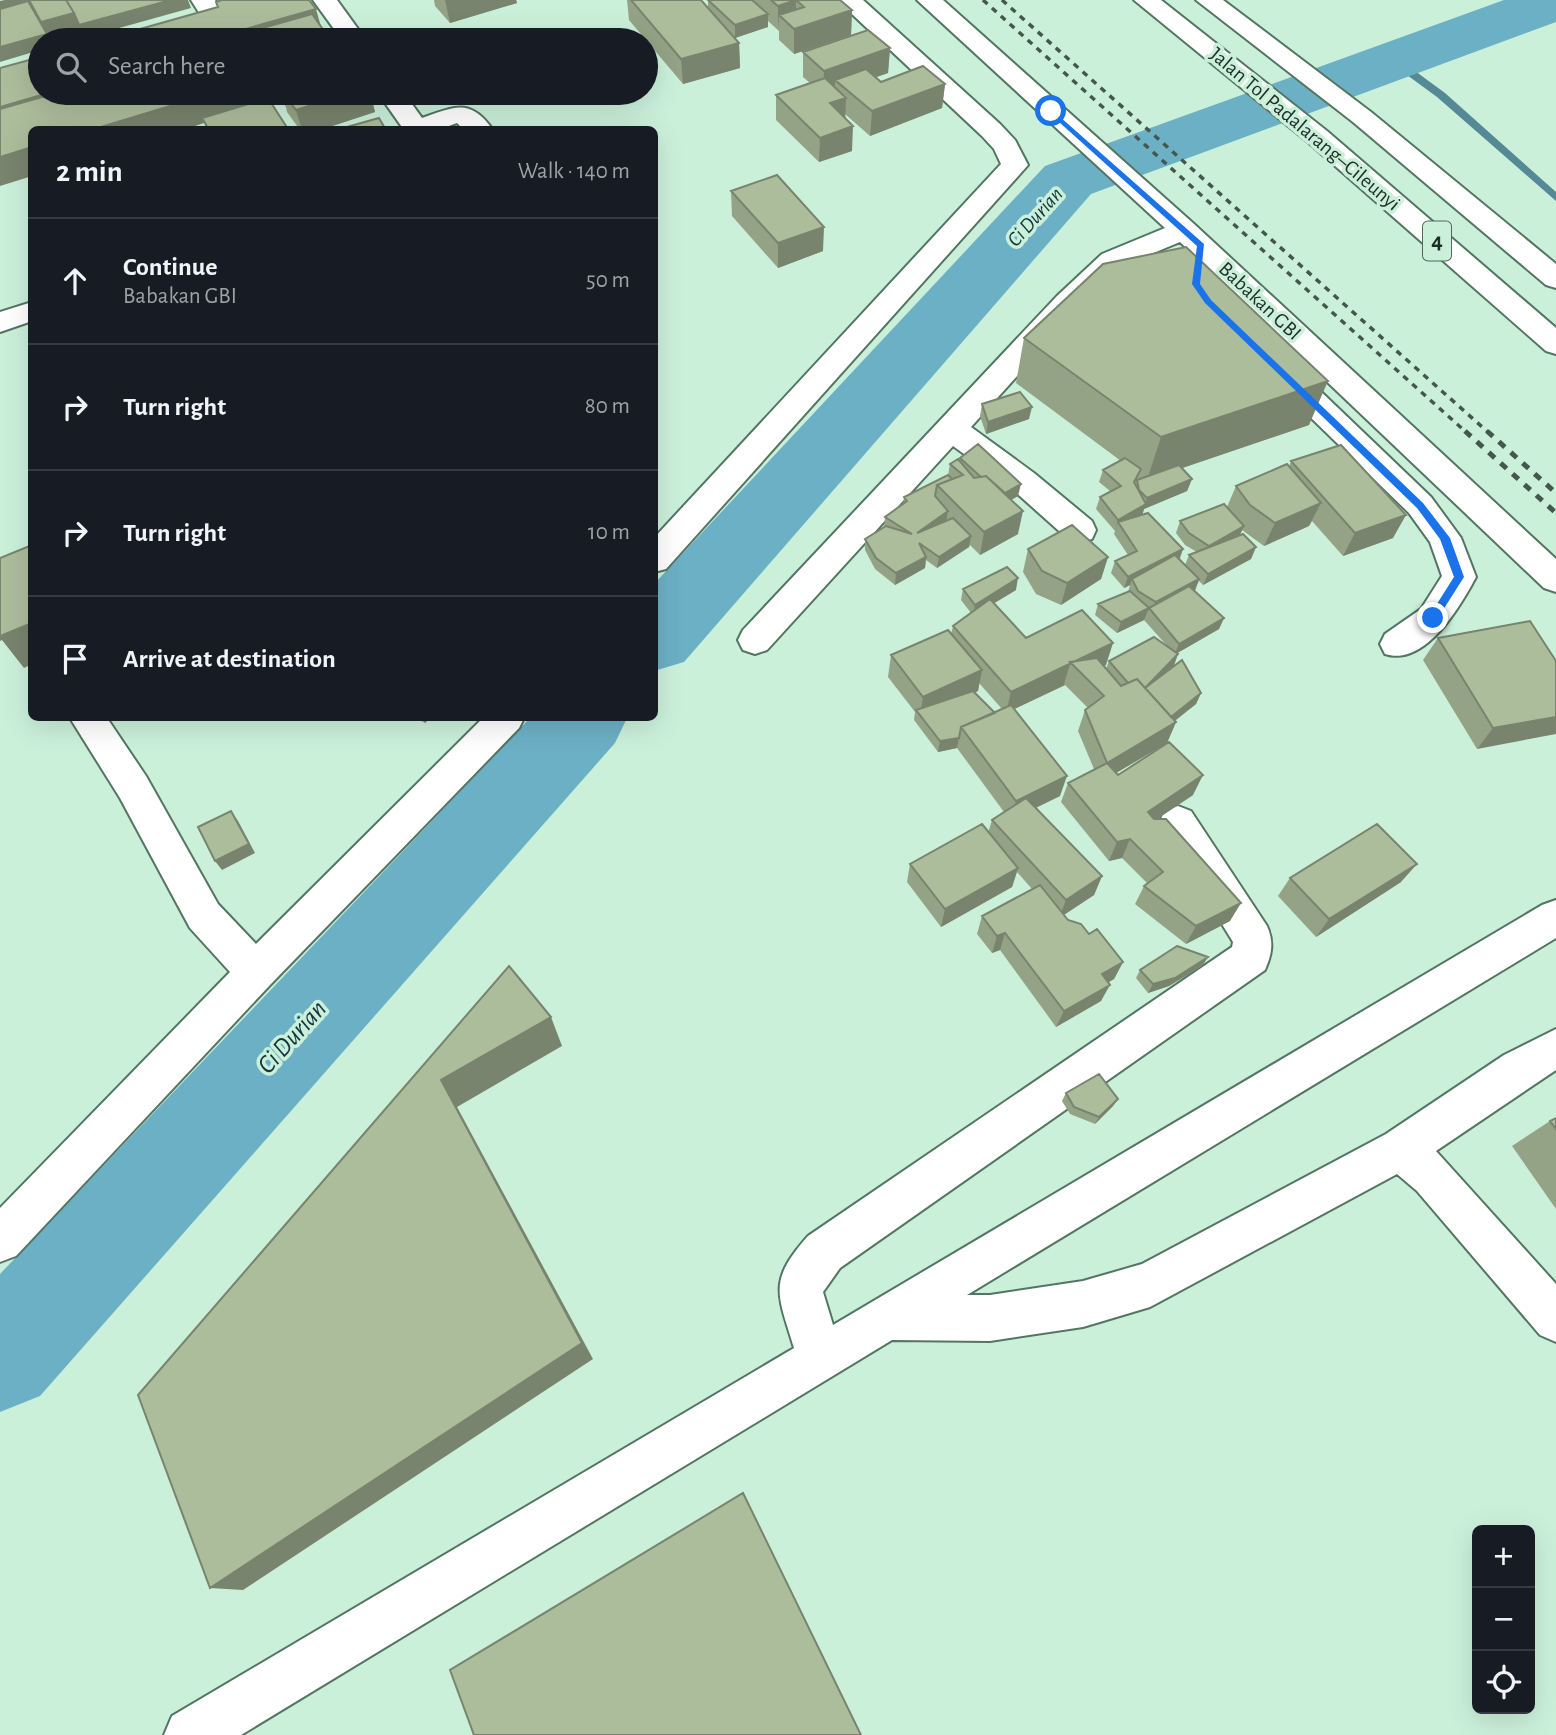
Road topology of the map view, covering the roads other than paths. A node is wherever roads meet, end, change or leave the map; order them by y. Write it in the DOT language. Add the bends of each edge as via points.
graph roads {
  1 [pos="204,0"];
  2 [pos="325,0"];
  3 [pos="849,0"];
  4 [pos="929,0"];
  5 [pos="1146,0"];
  6 [pos="1208,0"];
  7 [pos="243,15"];
  8 [pos="345,28"];
  9 [pos="400,105"];
  10 [pos="465,112"];
  11 [pos="415,126"];
  12 [pos="425,126"];
  13 [pos="1193,238"];
  14 [pos="1556,279"];
  15 [pos="1196,284"];
  16 [pos="28,312"];
  17 [pos="0,321"];
  18 [pos="1556,344"];
  19 [pos="1258,349"];
  20 [pos="951,428"];
  21 [pos="1080,530"];
  22 [pos="658,556"];
  23 [pos="1556,579"];
  24 [pos="755,639"];
  25 [pos="1397,644"];
  26 [pos="90,721"];
  27 [pos="503,721"];
  28 [pos="1178,822"];
  29 [pos="1556,917"];
  30 [pos="256,972"];
  31 [pos="1556,1048"];
  32 [pos="1401,1149"];
  33 [pos="0,1240"];
  34 [pos="889,1317"];
  35 [pos="1556,1319"];
  36 [pos="820,1358"];
  37 [pos="191,1735"];
  1 -- 7 [label="main road" via="205,25"];
  2 -- 8 [label="main road"];
  3 -- 22 [label="main road" via="991,130 1015,165"];
  4 -- 13 [label="main road, Babakan GBI"];
  5 -- 18 [label="main road, Jalan Tol Padalarang–Cileunyi / 4" via="1318,137"];
  6 -- 14 [label="main road, Jalan Tol Padalarang–Cileunyi / 4" via="1362,117"];
  9 -- 11 [label="main road"];
  10 -- 12 [label="main road"];
  13 -- 15 [label="main road"];
  13 -- 20 [label="main road" via="1112,260"];
  13 -- 23 [label="main road, Babakan GBI"];
  16 -- 17 [label="main road"];
  19 -- 25 [label="main road" via="1420,505 1445,538 1459,577 1433,618"];
  20 -- 21 [label="main road"];
  20 -- 24 [label="main road"];
  26 -- 30 [label="main road" via="204,916"];
  27 -- 30 [label="main road"];
  28 -- 36 [label="main road" via="1253,939 1251,957 824,1252 804,1275 800,1292"];
  29 -- 34 [label="main road"];
  30 -- 33 [label="main road"];
  31 -- 32 [label="main road"];
  32 -- 34 [label="main road" via="1150,1284 1118,1295 990,1318"];
  32 -- 35 [label="main road" via="1432,1176"];
  34 -- 36 [label="main road"];
  36 -- 37 [label="main road"];
}
